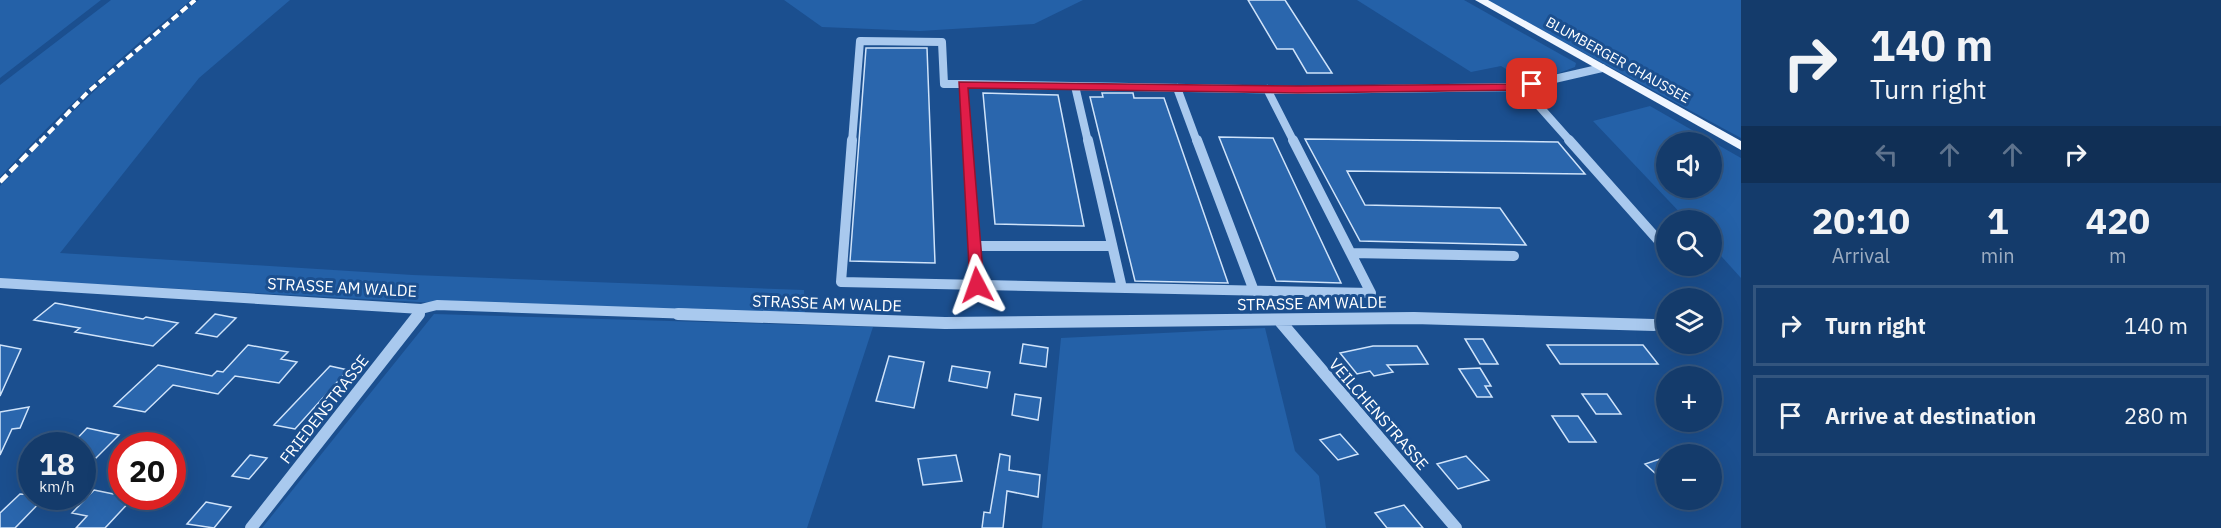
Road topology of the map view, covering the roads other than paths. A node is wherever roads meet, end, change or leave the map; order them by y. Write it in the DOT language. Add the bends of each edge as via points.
graph roads {
  1 [pos="1480,0"];
  2 [pos="1602,68"];
  3 [pos="1550,80"];
  4 [pos="963,84"];
  5 [pos="1075,86"];
  6 [pos="1177,88"];
  7 [pos="1267,89"];
  8 [pos="1741,146"];
  9 [pos="1656,237"];
  10 [pos="974,246"];
  11 [pos="1112,246"];
  12 [pos="1351,253"];
  13 [pos="1514,256"];
  14 [pos="0,283"];
  15 [pos="977,285"];
  16 [pos="1122,288"];
  17 [pos="1254,291"];
  18 [pos="421,309"];
  19 [pos="1279,320"];
  20 [pos="1654,325"];
  21 [pos="251,528"];
  22 [pos="1456,528"];
  1 -- 2 [label="main road, BLUMBERGER CHAUSSEE"];
  2 -- 3 [label="street"];
  2 -- 8 [label="main road, BLUMBERGER CHAUSSEE"];
  4 -- 5 [label="street"];
  4 -- 10 [label="street"];
  4 -- 15 [label="street" via="944,84 942,42 860,41 841,282"];
  5 -- 6 [label="street"];
  5 -- 11 [label="street"];
  6 -- 7 [label="street"];
  6 -- 17 [label="street"];
  7 -- 9 [label="street" via="1527,86"];
  7 -- 12 [label="street"];
  10 -- 11 [label="street"];
  10 -- 15 [label="street"];
  11 -- 16 [label="street"];
  12 -- 13 [label="street"];
  12 -- 17 [label="street" via="1371,293"];
  14 -- 18 [label="street, STRASSE AM WALDE"];
  15 -- 16 [label="street"];
  16 -- 17 [label="street"];
  18 -- 19 [label="street, STRASSE AM WALDE" via="437,305 997,324"];
  18 -- 21 [label="street, FRIEDENSTRASSE"];
  19 -- 20 [label="street, STRASSE AM WALDE" via="1414,318"];
  19 -- 22 [label="street, VEILCHENSTRASSE"];
}
